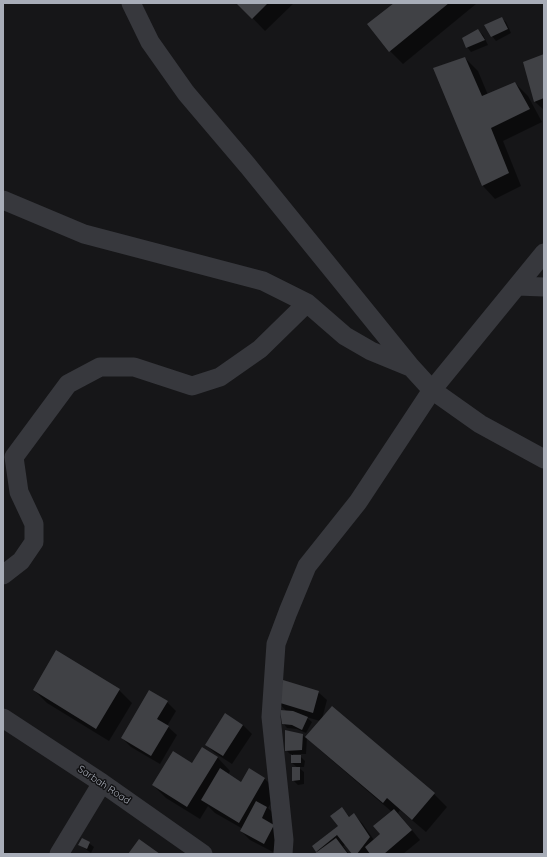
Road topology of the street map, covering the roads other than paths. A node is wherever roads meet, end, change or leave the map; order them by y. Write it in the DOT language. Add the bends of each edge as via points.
graph roads {
  1 [pos="131,3"];
  2 [pos="3,200"];
  3 [pos="544,253"];
  4 [pos="517,286"];
  5 [pos="544,287"];
  6 [pos="307,303"];
  7 [pos="411,367"];
  8 [pos="432,390"];
  9 [pos="544,458"];
  10 [pos="3,575"];
  11 [pos="3,718"];
  12 [pos="102,782"];
  13 [pos="59,854"];
  14 [pos="204,854"];
  15 [pos="283,854"];
  1 -- 7 [label="street" via="150,42 186,93"];
  2 -- 6 [label="street" via="84,234 263,281"];
  3 -- 4 [label="street"];
  4 -- 5 [label="street"];
  4 -- 8 [label="street"];
  6 -- 7 [label="street" via="345,336 371,351"];
  6 -- 10 [label="street" via="260,349 220,376 192,386 134,367 100,367 68,384 14,457 19,492 34,524 34,542 21,561"];
  7 -- 8 [label="street"];
  8 -- 9 [label="street" via="480,424"];
  8 -- 15 [label="street" via="358,502 307,566 276,644 271,717 284,840"];
  11 -- 12 [label="street, Sarbah Road"];
  12 -- 13 [label="street"];
  12 -- 14 [label="street, Sarbah Road"];
}
